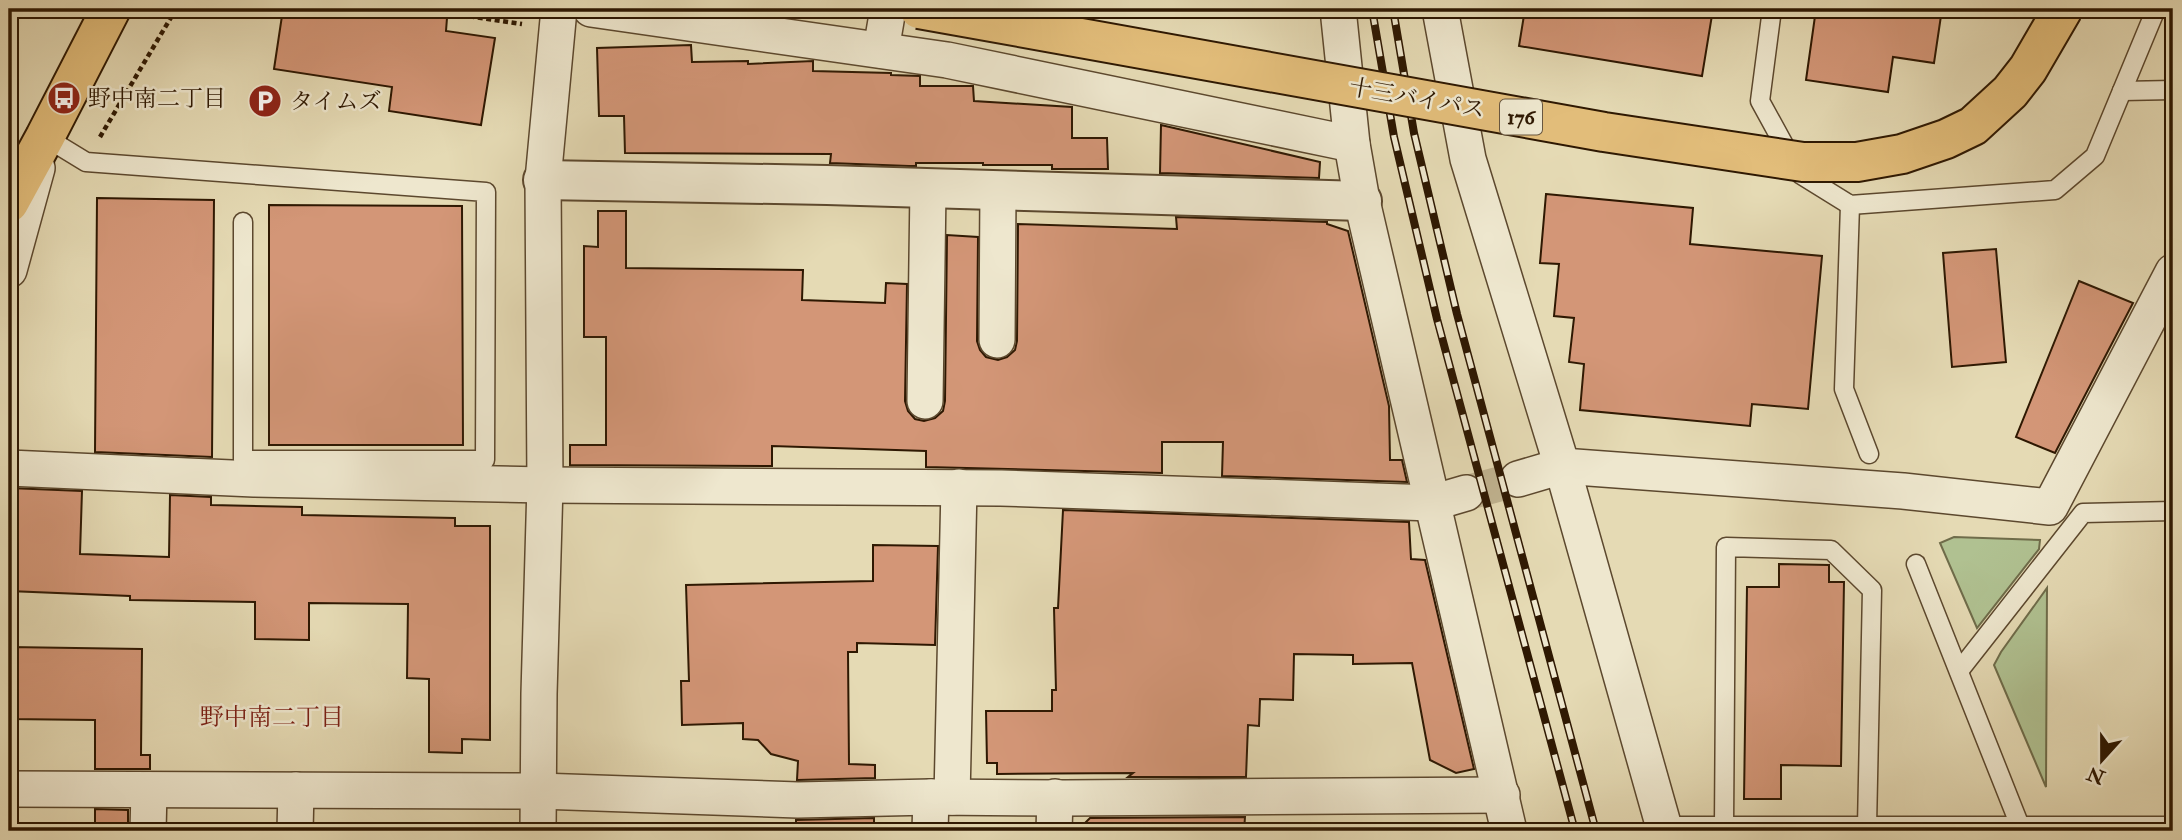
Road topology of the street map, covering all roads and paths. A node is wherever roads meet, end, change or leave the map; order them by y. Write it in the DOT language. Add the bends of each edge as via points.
graph roads {
  1 [pos="111,9"];
  2 [pos="419,9"];
  3 [pos="591,9"];
  4 [pos="888,9"];
  5 [pos="919,9"];
  6 [pos="1338,9"];
  7 [pos="1440,9"];
  8 [pos="1772,9"];
  9 [pos="2063,9"];
  10 [pos="2156,9"];
  11 [pos="558,19"];
  12 [pos="881,50"];
  13 [pos="2173,90"];
  14 [pos="2122,91"];
  15 [pos="45,137"];
  16 [pos="1352,144"];
  17 [pos="9,177"];
  18 [pos="543,180"];
  19 [pos="928,188"];
  20 [pos="998,190"];
  21 [pos="1362,201"];
  22 [pos="9,203"];
  23 [pos="1850,205"];
  24 [pos="243,222"];
  25 [pos="9,270"];
  26 [pos="2173,272"];
  27 [pos="997,340"];
  28 [pos="925,401"];
  29 [pos="1869,454"];
  30 [pos="1562,466"];
  31 [pos="9,468"];
  32 [pos="1518,479"];
  33 [pos="545,485"];
  34 [pos="960,487"];
  35 [pos="1466,493"];
  36 [pos="1432,503"];
  37 [pos="2173,510"];
  38 [pos="1916,564"];
  39 [pos="1959,671"];
  40 [pos="9,789"];
  41 [pos="149,790"];
  42 [pos="296,790"];
  43 [pos="539,791"];
  44 [pos="1502,795"];
  45 [pos="942,797"];
  46 [pos="1055,814"];
  47 [pos="797,816"];
  48 [pos="1724,826"];
  49 [pos="1867,826"];
  50 [pos="2020,826"];
  51 [pos="2173,826"];
  52 [pos="2049,828"];
  53 [pos="1665,829"];
  54 [pos="148,831"];
  55 [pos="295,831"];
  56 [pos="538,831"];
  57 [pos="930,831"];
  58 [pos="1508,831"];
  1 -- 15 [label="highway"];
  2 -- 11 [label="path"];
  3 -- 12 [label="street"];
  4 -- 12 [label="street"];
  5 -- 9 [label="highway, 十三バイパス / 176, bridge" via="1604,132 1803,162 1857,162 1902,154 1973,126 2028,69"];
  6 -- 16 [label="street"];
  7 -- 30 [label="street" via="1468,159"];
  8 -- 23 [label="lane" via="1760,101 1800,174"];
  10 -- 14 [label="lane"];
  11 -- 18 [label="street"];
  12 -- 16 [label="street"];
  13 -- 14 [label="lane"];
  14 -- 23 [label="lane" via="2095,156 2055,190"];
  15 -- 17 [label="street"];
  15 -- 22 [label="highway"];
  15 -- 24 [label="lane" via="86,162 486,192 485,460 243,460"];
  15 -- 25 [label="street"];
  16 -- 21 [label="street"];
  18 -- 19 [label="street"];
  18 -- 33 [label="street"];
  19 -- 20 [label="street"];
  19 -- 28 [label="street"];
  20 -- 21 [label="street"];
  20 -- 27 [label="street"];
  21 -- 36 [label="street"];
  23 -- 29 [label="lane" via="1844,390"];
  26 -- 30 [label="street" via="2050,507 1903,491"];
  30 -- 32 [label="street"];
  30 -- 53 [label="street"];
  31 -- 33 [label="street"];
  33 -- 34 [label="street"];
  33 -- 43 [label="street"];
  34 -- 36 [label="street"];
  34 -- 45 [label="street"];
  35 -- 36 [label="street"];
  36 -- 44 [label="street"];
  37 -- 39 [label="lane" via="2083,513"];
  38 -- 39 [label="lane"];
  39 -- 50 [label="lane"];
  40 -- 41 [label="street"];
  41 -- 42 [label="street"];
  41 -- 54 [label="street"];
  42 -- 43 [label="street"];
  42 -- 55 [label="street"];
  43 -- 47 [label="street"];
  43 -- 56 [label="street"];
  44 -- 46 [label="street"];
  44 -- 58 [label="street"];
  45 -- 46 [label="street"];
  45 -- 47 [label="street"];
  45 -- 57 [label="street"];
  48 -- 49 [label="lane"];
  48 -- 49 [label="lane" via="1726,547 1832,551 1872,590"];
  48 -- 53 [label="lane"];
  49 -- 50 [label="lane"];
  50 -- 52 [label="lane"];
  51 -- 52 [label="lane"];
}
